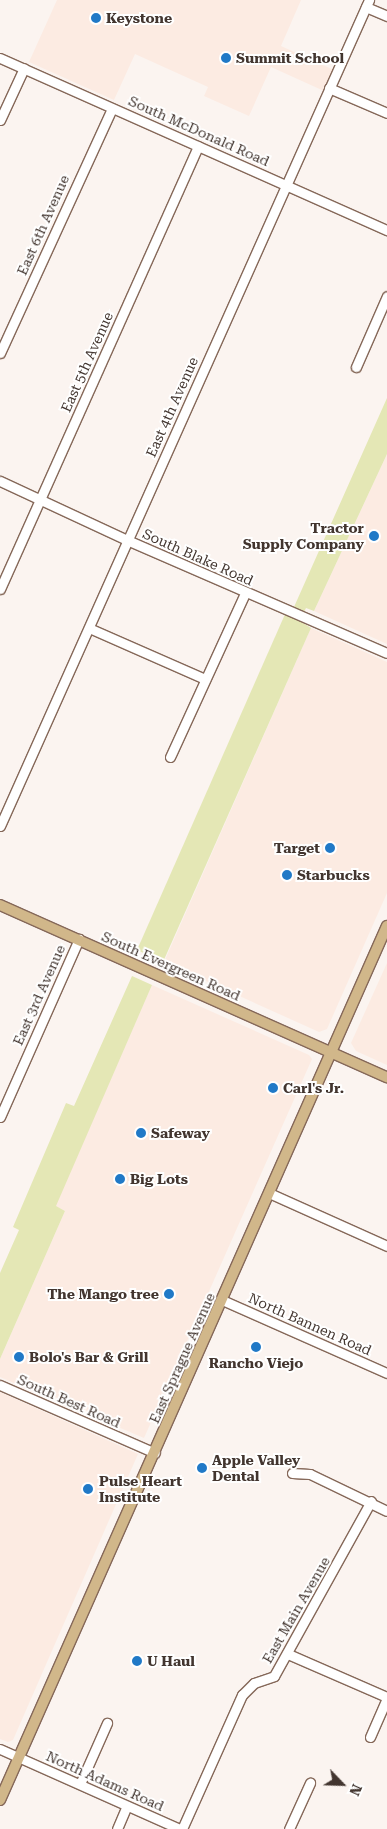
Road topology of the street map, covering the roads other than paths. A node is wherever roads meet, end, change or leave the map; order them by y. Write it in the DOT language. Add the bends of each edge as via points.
graph roads {
  1 [pos="367,3"];
  2 [pos="387,16"];
  3 [pos="0,58"];
  4 [pos="24,68"];
  5 [pos="329,88"];
  6 [pos="112,108"];
  7 [pos="387,113"];
  8 [pos="0,120"];
  9 [pos="198,146"];
  10 [pos="286,185"];
  11 [pos="387,230"];
  12 [pos="387,296"];
  13 [pos="0,353"];
  14 [pos="356,367"];
  15 [pos="0,481"];
  16 [pos="41,500"];
  17 [pos="127,540"];
  18 [pos="0,589"];
  19 [pos="245,593"];
  20 [pos="89,628"];
  21 [pos="387,653"];
  22 [pos="205,679"];
  23 [pos="170,757"];
  24 [pos="0,826"];
  25 [pos="0,905"];
  26 [pos="387,926"];
  27 [pos="79,939"];
  28 [pos="331,1052"];
  29 [pos="387,1077"];
  30 [pos="0,1117"];
  31 [pos="269,1193"];
  32 [pos="387,1246"];
  33 [pos="222,1300"];
  34 [pos="387,1374"];
  35 [pos="0,1385"];
  36 [pos="155,1453"];
  37 [pos="292,1473"];
  38 [pos="371,1501"];
  39 [pos="387,1511"];
  40 [pos="288,1654"];
  41 [pos="387,1698"];
  42 [pos="107,1723"];
  43 [pos="370,1737"];
  44 [pos="0,1749"];
  45 [pos="20,1757"];
  46 [pos="310,1783"];
  47 [pos="80,1784"];
  48 [pos="0,1800"];
  49 [pos="127,1806"];
  50 [pos="117,1829"];
  51 [pos="181,1829"];
  52 [pos="289,1829"];
  1 -- 2 [label="street"];
  1 -- 5 [label="street, East 4th Avenue"];
  3 -- 4 [label="street, South McDonald Road"];
  4 -- 6 [label="street, South McDonald Road"];
  4 -- 8 [label="street"];
  5 -- 7 [label="street"];
  5 -- 10 [label="street, East 4th Avenue"];
  6 -- 9 [label="street, South McDonald Road"];
  6 -- 13 [label="street, East 6th Avenue"];
  9 -- 10 [label="street, South McDonald Road"];
  9 -- 16 [label="street, East 5th Avenue"];
  10 -- 11 [label="street, South McDonald Road"];
  10 -- 17 [label="street, East 4th Avenue"];
  12 -- 14 [label="street"];
  15 -- 16 [label="street, South Blake Road"];
  16 -- 17 [label="street, South Blake Road"];
  16 -- 18 [label="street, East 5th Avenue"];
  17 -- 19 [label="street, South Blake Road"];
  17 -- 20 [label="street, East 4th Avenue"];
  19 -- 21 [label="street, South Blake Road"];
  19 -- 22 [label="street"];
  20 -- 22 [label="street"];
  20 -- 24 [label="street, East 4th Avenue"];
  22 -- 23 [label="street"];
  25 -- 27 [label="main road, South Evergreen Road"];
  26 -- 28 [label="main road, East Sprague Avenue"];
  27 -- 28 [label="main road, South Evergreen Road"];
  27 -- 30 [label="street, East 3rd Avenue"];
  28 -- 29 [label="main road, South Evergreen Road"];
  28 -- 31 [label="main road, East Sprague Avenue"];
  31 -- 32 [label="street"];
  31 -- 33 [label="main road, East Sprague Avenue"];
  33 -- 34 [label="street, North Bannen Road"];
  33 -- 36 [label="main road, East Sprague Avenue"];
  35 -- 36 [label="street, South Best Road"];
  36 -- 45 [label="main road, East Sprague Avenue"];
  37 -- 38 [label="street" via="310,1474"];
  38 -- 39 [label="street"];
  38 -- 40 [label="street, East Main Avenue" via="355,1536 298,1630"];
  40 -- 41 [label="street"];
  40 -- 51 [label="street, East Main Avenue" via="274,1676 254,1683 242,1695"];
  41 -- 43 [label="street"];
  42 -- 47 [label="street"];
  44 -- 45 [label="street, North Adams Road"];
  45 -- 47 [label="street, North Adams Road"];
  45 -- 48 [label="main road, East Sprague Avenue"];
  46 -- 52 [label="street"];
  47 -- 49 [label="street, North Adams Road"];
  49 -- 50 [label="street"];
  49 -- 51 [label="street, North Adams Road"];
}
